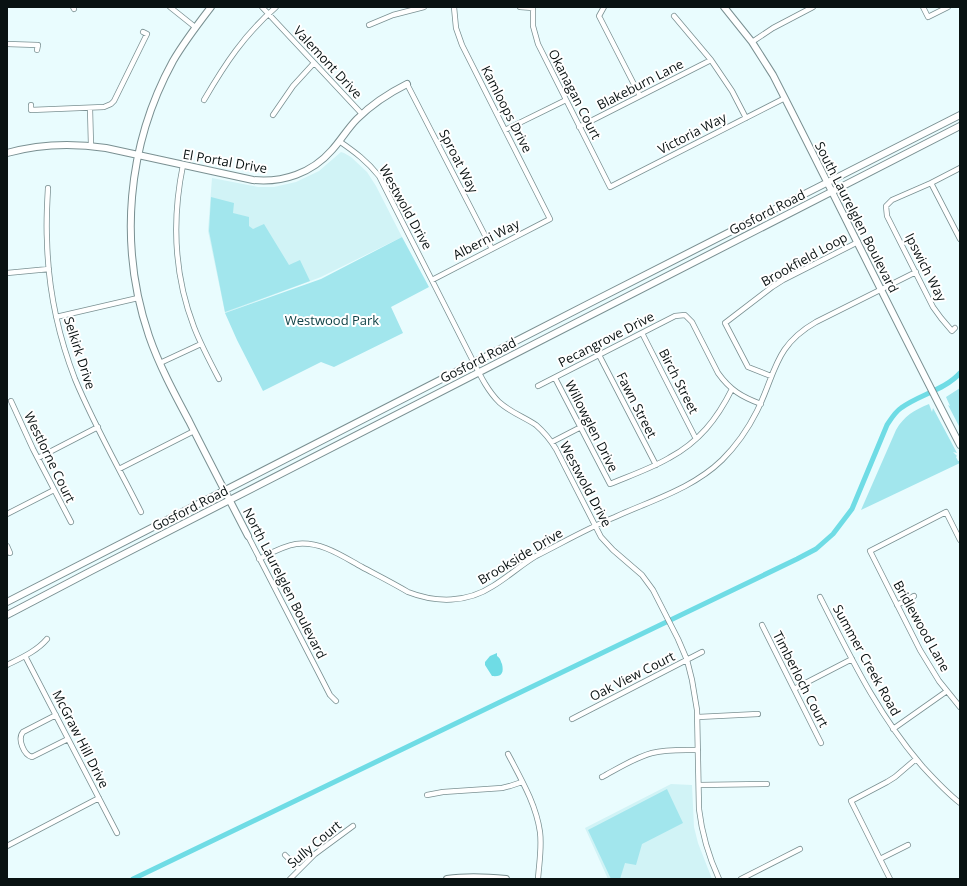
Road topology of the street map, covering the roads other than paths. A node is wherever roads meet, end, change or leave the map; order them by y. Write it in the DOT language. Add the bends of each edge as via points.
graph roads {
  1 [pos="170,7"];
  2 [pos="212,7"];
  3 [pos="262,7"];
  4 [pos="276,7"];
  5 [pos="424,7"];
  6 [pos="454,7"];
  7 [pos="520,7"];
  8 [pos="604,7"];
  9 [pos="724,7"];
  10 [pos="814,7"];
  11 [pos="923,7"];
  12 [pos="948,7"];
  13 [pos="533,8"];
  14 [pos="268,14"];
  15 [pos="674,16"];
  16 [pos="369,25"];
  17 [pos="195,27"];
  18 [pos="143,32"];
  19 [pos="752,42"];
  20 [pos="7,44"];
  21 [pos="37,50"];
  22 [pos="711,60"];
  23 [pos="314,63"];
  24 [pos="407,84"];
  25 [pos="640,96"];
  26 [pos="785,98"];
  27 [pos="204,100"];
  28 [pos="566,100"];
  29 [pos="31,105"];
  30 [pos="90,108"];
  31 [pos="362,114"];
  32 [pos="960,114"];
  33 [pos="273,115"];
  34 [pos="746,118"];
  35 [pos="960,126"];
  36 [pos="580,127"];
  37 [pos="506,130"];
  38 [pos="339,141"];
  39 [pos="91,146"];
  40 [pos="7,153"];
  41 [pos="138,155"];
  42 [pos="183,165"];
  43 [pos="960,168"];
  44 [pos="827,182"];
  45 [pos="931,182"];
  46 [pos="610,187"];
  47 [pos="48,188"];
  48 [pos="832,192"];
  49 [pos="550,219"];
  50 [pos="960,240"];
  51 [pos="858,242"];
  52 [pos="492,249"];
  53 [pos="49,269"];
  54 [pos="916,272"];
  55 [pos="7,273"];
  56 [pos="432,280"];
  57 [pos="881,289"];
  58 [pos="138,298"];
  59 [pos="56,316"];
  60 [pos="955,328"];
  61 [pos="642,333"];
  62 [pos="201,344"];
  63 [pos="599,355"];
  64 [pos="160,363"];
  65 [pos="474,363"];
  66 [pos="479,372"];
  67 [pos="771,376"];
  68 [pos="556,378"];
  69 [pos="219,379"];
  70 [pos="538,386"];
  71 [pos="732,389"];
  72 [pos="11,401"];
  73 [pos="760,404"];
  74 [pos="581,427"];
  75 [pos="98,428"];
  76 [pos="194,431"];
  77 [pos="696,439"];
  78 [pos="552,442"];
  79 [pos="960,445"];
  80 [pos="38,458"];
  81 [pos="656,465"];
  82 [pos="119,469"];
  83 [pos="54,490"];
  84 [pos="224,491"];
  85 [pos="229,500"];
  86 [pos="141,512"];
  87 [pos="7,514"];
  88 [pos="70,522"];
  89 [pos="595,526"];
  90 [pos="248,536"];
  91 [pos="960,540"];
  92 [pos="7,546"];
  93 [pos="10,553"];
  94 [pos="259,559"];
  95 [pos="914,596"];
  96 [pos="820,597"];
  97 [pos="7,602"];
  98 [pos="897,605"];
  99 [pos="7,615"];
  100 [pos="762,625"];
  101 [pos="47,639"];
  102 [pos="702,652"];
  103 [pos="25,656"];
  104 [pos="852,659"];
  105 [pos="687,660"];
  106 [pos="7,665"];
  107 [pos="794,689"];
  108 [pos="947,691"];
  109 [pos="336,702"];
  110 [pos="960,707"];
  111 [pos="758,714"];
  112 [pos="56,715"];
  113 [pos="698,717"];
  114 [pos="572,718"];
  115 [pos="893,729"];
  116 [pos="68,739"];
  117 [pos="821,743"];
  118 [pos="698,750"];
  119 [pos="508,754"];
  120 [pos="916,759"];
  121 [pos="602,777"];
  122 [pos="522,782"];
  123 [pos="767,784"];
  124 [pos="699,785"];
  125 [pos="427,795"];
  126 [pos="99,798"];
  127 [pos="960,803"];
  128 [pos="353,826"];
  129 [pos="117,833"];
  130 [pos="908,845"];
  131 [pos="7,846"];
  132 [pos="800,849"];
  133 [pos="285,855"];
  134 [pos="880,859"];
  135 [pos="299,869"];
  136 [pos="290,879"];
  137 [pos="447,879"];
  138 [pos="504,879"];
  139 [pos="538,879"];
  140 [pos="719,879"];
  141 [pos="741,879"];
  142 [pos="890,879"];
  1 -- 17 [label="street"];
  2 -- 17 [label="main road, North Laurelglen Boulevard"];
  3 -- 14 [label="street, Valemont Drive"];
  4 -- 14 [label="street"];
  5 -- 16 [label="street" via="393,15"];
  6 -- 37 [label="street, Kamloops Drive" via="456,28 462,45"];
  7 -- 13 [label="street"];
  8 -- 25 [label="street" via="599,16"];
  9 -- 19 [label="main road, South Laurelglen Boulevard"];
  10 -- 19 [label="street"];
  11 -- 12 [label="street" via="928,17"];
  13 -- 28 [label="street, Okanagan Court" via="533,26 538,44"];
  14 -- 23 [label="street, Valemont Drive"];
  14 -- 27 [label="street" via="238,47"];
  15 -- 22 [label="street"];
  17 -- 41 [label="main road, North Laurelglen Boulevard" via="158,92"];
  18 -- 30 [label="street" via="147,34 114,102 104,108"];
  19 -- 26 [label="main road, South Laurelglen Boulevard"];
  20 -- 21 [label="street" via="38,45"];
  22 -- 25 [label="street, Blakeburn Lane"];
  22 -- 34 [label="street"];
  23 -- 31 [label="street, Valemont Drive"];
  23 -- 33 [label="street" via="293,86"];
  24 -- 31 [label="main road, El Portal Drive" via="383,97"];
  24 -- 52 [label="street, Sproat Way"];
  25 -- 36 [label="street, Blakeburn Lane"];
  26 -- 34 [label="street, Victoria Way"];
  26 -- 44 [label="main road, South Laurelglen Boulevard"];
  28 -- 36 [label="street, Okanagan Court"];
  28 -- 37 [label="street"];
  29 -- 30 [label="street" via="31,110"];
  30 -- 39 [label="street"];
  31 -- 38 [label="main road, El Portal Drive"];
  32 -- 44 [label="main road, Gosford Road"];
  34 -- 46 [label="street, Victoria Way"];
  35 -- 48 [label="main road, Gosford Road"];
  36 -- 46 [label="street, Okanagan Court"];
  37 -- 49 [label="street, Kamloops Drive"];
  38 -- 42 [label="main road, El Portal Drive" via="326,157 312,168 282,179 253,180"];
  38 -- 56 [label="street, Westwold Drive" via="366,161 378,176"];
  39 -- 40 [label="main road, El Portal Drive" via="46,146"];
  39 -- 41 [label="main road, El Portal Drive"];
  41 -- 42 [label="main road, El Portal Drive"];
  41 -- 58 [label="main road, North Laurelglen Boulevard" via="132,193 130,234"];
  42 -- 62 [label="street" via="176,215 178,261 189,311"];
  43 -- 45 [label="street"];
  44 -- 48 [label="main road, South Laurelglen Boulevard"];
  44 -- 65 [label="main road, Gosford Road"];
  45 -- 50 [label="street"];
  45 -- 54 [label="street, Ipswich Way" via="892,200 886,206 887,216"];
  47 -- 53 [label="street, Selkirk Drive"];
  48 -- 51 [label="main road, South Laurelglen Boulevard"];
  48 -- 66 [label="main road, Gosford Road"];
  49 -- 52 [label="street, Alberni Way"];
  51 -- 57 [label="main road, South Laurelglen Boulevard"];
  51 -- 67 [label="street, Brookfield Loop" via="783,280 725,323 748,367"];
  52 -- 56 [label="street, Alberni Way"];
  53 -- 55 [label="street"];
  53 -- 59 [label="street, Selkirk Drive"];
  54 -- 57 [label="street, Brookside Drive"];
  54 -- 60 [label="street, Ipswich Way" via="933,307 952,331"];
  56 -- 65 [label="street, Westwold Drive"];
  57 -- 67 [label="street, Brookside Drive" via="802,331 781,355"];
  57 -- 79 [label="main road, South Laurelglen Boulevard"];
  58 -- 59 [label="street"];
  58 -- 64 [label="main road, North Laurelglen Boulevard"];
  59 -- 75 [label="street, Selkirk Drive" via="67,357"];
  61 -- 63 [label="street, Pecangrove Drive"];
  61 -- 71 [label="street, Pecangrove Drive" via="675,316 685,315 692,322 718,373"];
  61 -- 77 [label="street, Birch Street"];
  62 -- 64 [label="street"];
  62 -- 69 [label="street"];
  63 -- 68 [label="street, Pecangrove Drive"];
  63 -- 81 [label="street, Fawn Street"];
  64 -- 76 [label="main road, North Laurelglen Boulevard"];
  65 -- 66 [label="street, Westwold Drive"];
  65 -- 84 [label="main road, Gosford Road"];
  66 -- 78 [label="street, Westwold Drive" via="499,401 542,430"];
  66 -- 85 [label="main road, Gosford Road"];
  67 -- 73 [label="street, Brookside Drive"];
  68 -- 70 [label="street, Pecangrove Drive"];
  68 -- 74 [label="street, Willowglen Drive"];
  71 -- 73 [label="street" via="746,399"];
  71 -- 77 [label="street" via="713,421"];
  72 -- 80 [label="street, Westlorne Court"];
  73 -- 89 [label="street, Brookside Drive" via="741,438 709,471 673,493"];
  74 -- 78 [label="street"];
  74 -- 81 [label="street, Willowglen Drive" via="610,484"];
  75 -- 80 [label="street"];
  75 -- 82 [label="street, Selkirk Drive"];
  76 -- 82 [label="street"];
  76 -- 84 [label="main road, North Laurelglen Boulevard"];
  77 -- 81 [label="street"];
  78 -- 89 [label="street, Westwold Drive"];
  80 -- 83 [label="street, Westlorne Court"];
  82 -- 86 [label="street, Selkirk Drive"];
  83 -- 87 [label="street"];
  83 -- 88 [label="street, Westlorne Court"];
  84 -- 85 [label="main road, North Laurelglen Boulevard"];
  84 -- 97 [label="main road, Gosford Road"];
  85 -- 90 [label="main road, North Laurelglen Boulevard"];
  85 -- 99 [label="main road, Gosford Road"];
  89 -- 94 [label="street, Brookside Drive" via="531,560 486,590 456,600 436,600 417,595 332,551 315,545 296,544"];
  89 -- 105 [label="street, Westwold Drive" via="607,545 647,581"];
  90 -- 94 [label="street, North Laurelglen Boulevard"];
  91 -- 98 [label="street, Bridlewood Lane" via="946,512 870,551"];
  92 -- 93 [label="street"];
  94 -- 109 [label="street, North Laurelglen Boulevard"];
  95 -- 98 [label="street"];
  96 -- 104 [label="street, Summer Creek Road"];
  98 -- 108 [label="street, Bridlewood Lane" via="920,650"];
  100 -- 107 [label="street, Timberloch Court"];
  101 -- 103 [label="street"];
  102 -- 105 [label="street, Oak View Court"];
  103 -- 106 [label="street"];
  103 -- 112 [label="street, McGraw Hill Drive"];
  104 -- 107 [label="street"];
  104 -- 115 [label="street, Summer Creek Road"];
  105 -- 113 [label="street, Westwold Drive"];
  105 -- 114 [label="street, Oak View Court"];
  107 -- 117 [label="street, Timberloch Court"];
  108 -- 110 [label="street, Bridlewood Lane"];
  108 -- 115 [label="street"];
  111 -- 113 [label="street"];
  112 -- 116 [label="street, McGraw Hill Drive"];
  112 -- 116 [label="street" via="23,732 20,742 32,757"];
  113 -- 118 [label="street, Westwold Drive"];
  115 -- 120 [label="street, Summer Creek Road"];
  116 -- 126 [label="street, McGraw Hill Drive"];
  118 -- 121 [label="street" via="653,752"];
  118 -- 124 [label="street, Westwold Drive"];
  119 -- 122 [label="street"];
  120 -- 127 [label="street, Summer Creek Road"];
  120 -- 134 [label="street" via="895,777 851,801"];
  122 -- 125 [label="street" via="502,788"];
  122 -- 139 [label="street" via="535,810 540,833"];
  123 -- 124 [label="street"];
  124 -- 140 [label="street, Westwold Drive" via="703,836"];
  126 -- 129 [label="street, McGraw Hill Drive"];
  126 -- 131 [label="street"];
  128 -- 135 [label="street, Sully Court"];
  130 -- 134 [label="street"];
  132 -- 141 [label="street"];
  133 -- 135 [label="street"];
  134 -- 142 [label="street"];
  135 -- 136 [label="street, Sully Court"];
  137 -- 138 [label="main road" via="474,876"];
}
